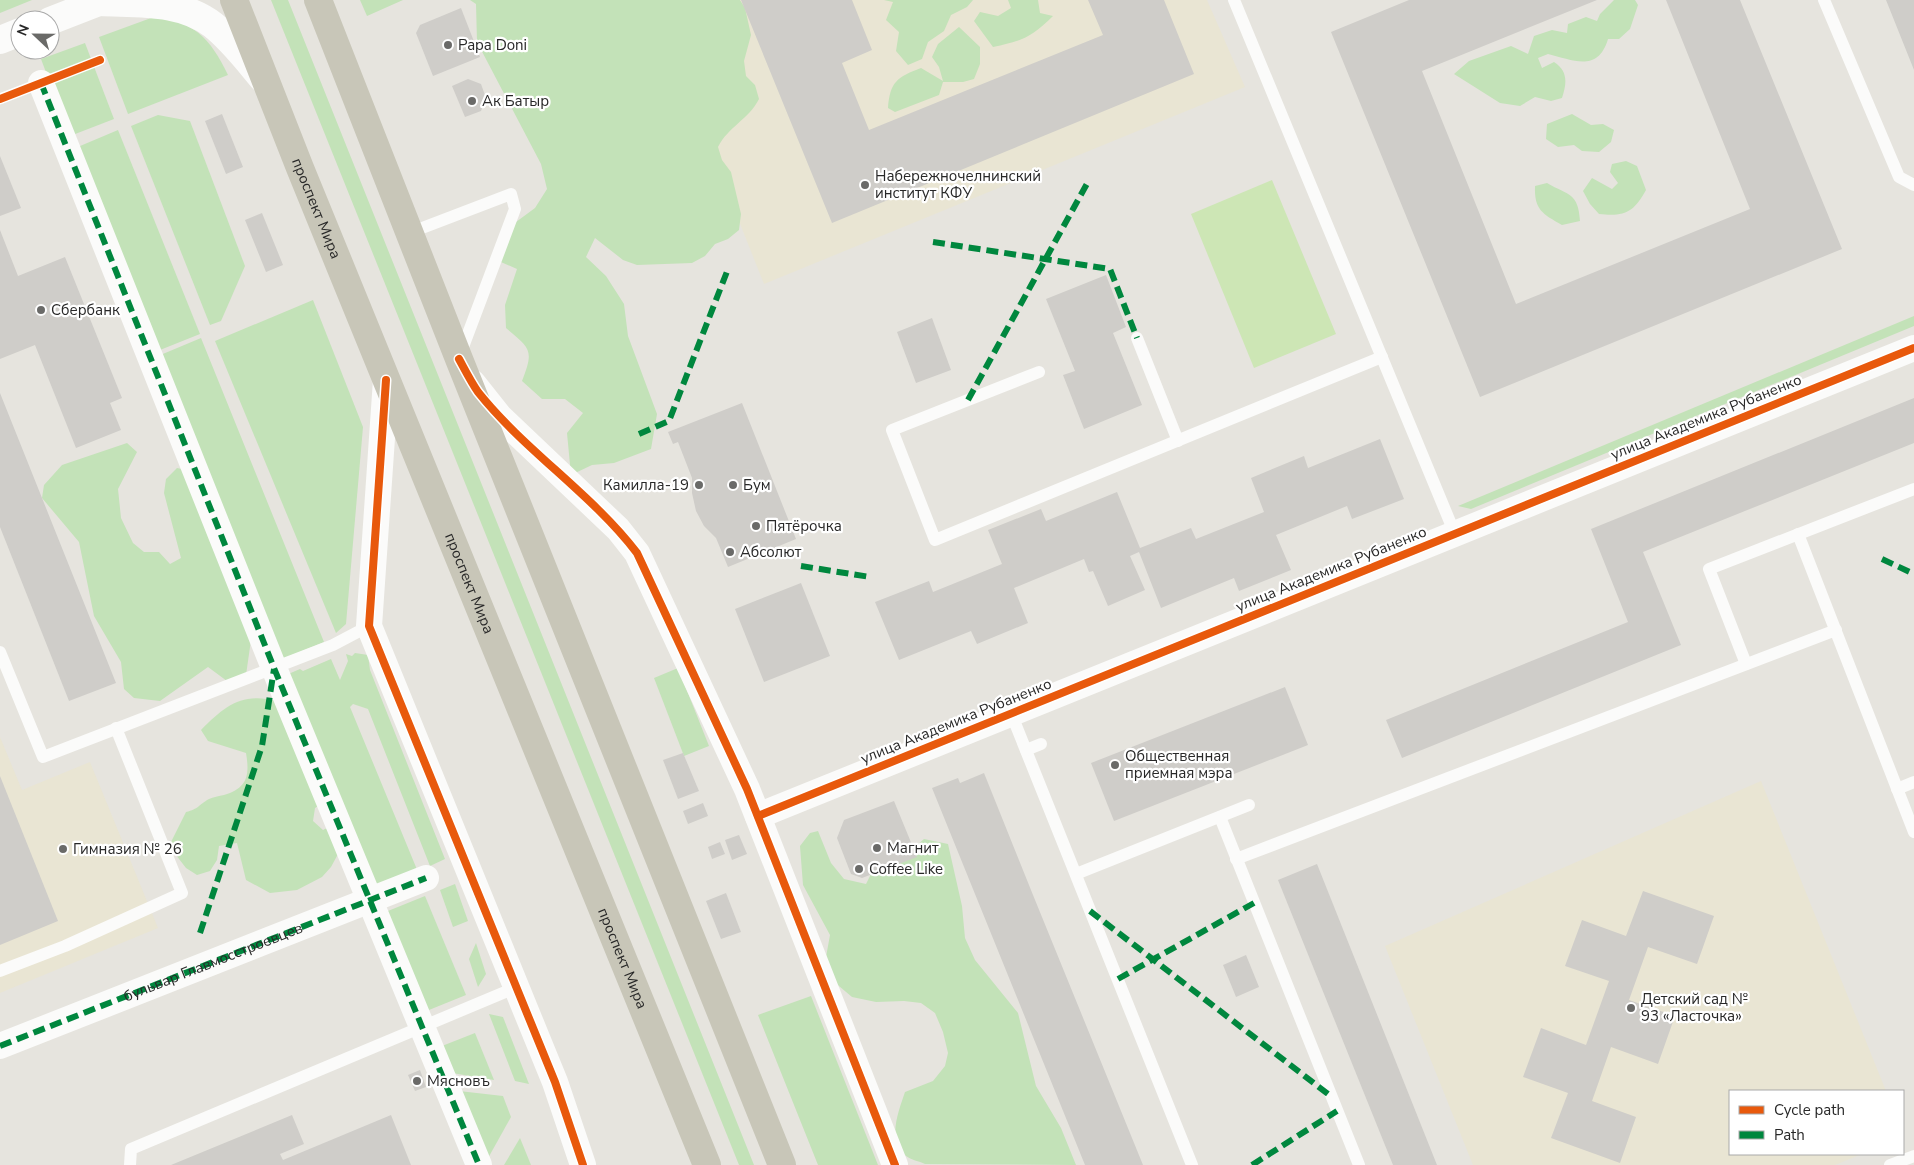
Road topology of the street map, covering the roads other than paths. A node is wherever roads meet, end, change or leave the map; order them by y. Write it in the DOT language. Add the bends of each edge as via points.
graph roads {
  1 [pos="234,0"];
  2 [pos="318,0"];
  3 [pos="1234,0"];
  4 [pos="1824,0"];
  5 [pos="102,1"];
  6 [pos="60,17"];
  7 [pos="264,80"];
  8 [pos="41,83"];
  9 [pos="1914,185"];
  10 [pos="409,234"];
  11 [pos="1137,338"];
  12 [pos="1914,348"];
  13 [pos="1382,357"];
  14 [pos="458,359"];
  15 [pos="1039,372"];
  16 [pos="386,380"];
  17 [pos="1178,441"];
  18 [pos="1914,489"];
  19 [pos="1455,534"];
  20 [pos="1798,534"];
  21 [pos="368,626"];
  22 [pos="1836,630"];
  23 [pos="0,652"];
  24 [pos="1746,664"];
  25 [pos="274,668"];
  26 [pos="1011,714"];
  27 [pos="116,728"];
  28 [pos="1041,744"];
  29 [pos="1026,750"];
  30 [pos="1914,782"];
  31 [pos="1897,789"];
  32 [pos="1249,805"];
  33 [pos="758,816"];
  34 [pos="1220,817"];
  35 [pos="1914,832"];
  36 [pos="1236,859"];
  37 [pos="1076,874"];
  38 [pos="426,878"];
  39 [pos="369,899"];
  40 [pos="0,971"];
  41 [pos="516,987"];
  42 [pos="421,1027"];
  43 [pos="0,1046"];
  44 [pos="1914,1156"];
  45 [pos="130,1165"];
  46 [pos="479,1165"];
  47 [pos="582,1165"];
  48 [pos="707,1165"];
  49 [pos="782,1165"];
  50 [pos="895,1165"];
  51 [pos="1192,1165"];
  52 [pos="1359,1165"];
  53 [pos="1890,1165"];
  1 -- 7 [label="main road, проспект Мира"];
  2 -- 10 [label="main road"];
  3 -- 13 [label="lane"];
  4 -- 9 [label="lane" via="1899,177"];
  5 -- 6 [label="main road"];
  5 -- 7 [label="main road" via="161,4 212,23"];
  7 -- 16 [label="main road, проспект Мира"];
  8 -- 25 [label="street"];
  10 -- 14 [label="main road"];
  10 -- 14 [label="lane" via="511,194 515,209"];
  11 -- 17 [label="lane"];
  12 -- 19 [label="street, улица Академика Рубаненко"];
  13 -- 17 [label="lane"];
  13 -- 19 [label="lane"];
  14 -- 33 [label="street" via="477,390 500,417 618,529 637,553"];
  14 -- 49 [label="main road"];
  15 -- 17 [label="lane" via="892,430 935,540"];
  16 -- 21 [label="street"];
  16 -- 48 [label="main road, проспект Мира"];
  18 -- 20 [label="lane"];
  19 -- 26 [label="street, улица Академика Рубаненко" via="1285,611"];
  20 -- 22 [label="lane"];
  20 -- 24 [label="lane" via="1709,569"];
  21 -- 25 [label="lane" via="333,645"];
  21 -- 41 [label="street"];
  22 -- 24 [label="lane"];
  22 -- 31 [label="lane"];
  23 -- 27 [label="lane" via="43,758"];
  24 -- 36 [label="lane"];
  25 -- 27 [label="lane"];
  25 -- 39 [label="street"];
  26 -- 29 [label="lane"];
  26 -- 33 [label="street, улица Академика Рубаненко"];
  27 -- 40 [label="lane" via="182,893 65,946"];
  28 -- 29 [label="lane"];
  29 -- 37 [label="lane"];
  30 -- 31 [label="lane"];
  31 -- 35 [label="lane"];
  32 -- 34 [label="lane"];
  33 -- 50 [label="street"];
  34 -- 36 [label="lane"];
  34 -- 37 [label="lane"];
  36 -- 52 [label="lane"];
  37 -- 51 [label="lane"];
  38 -- 39 [label="street, бульвар Главмосстроевцев"];
  39 -- 42 [label="street"];
  39 -- 43 [label="street, бульвар Главмосстроевцев"];
  41 -- 42 [label="lane"];
  41 -- 47 [label="street" via="555,1082"];
  42 -- 45 [label="lane" via="131,1149"];
  42 -- 46 [label="street"];
  44 -- 53 [label="lane"];
}
